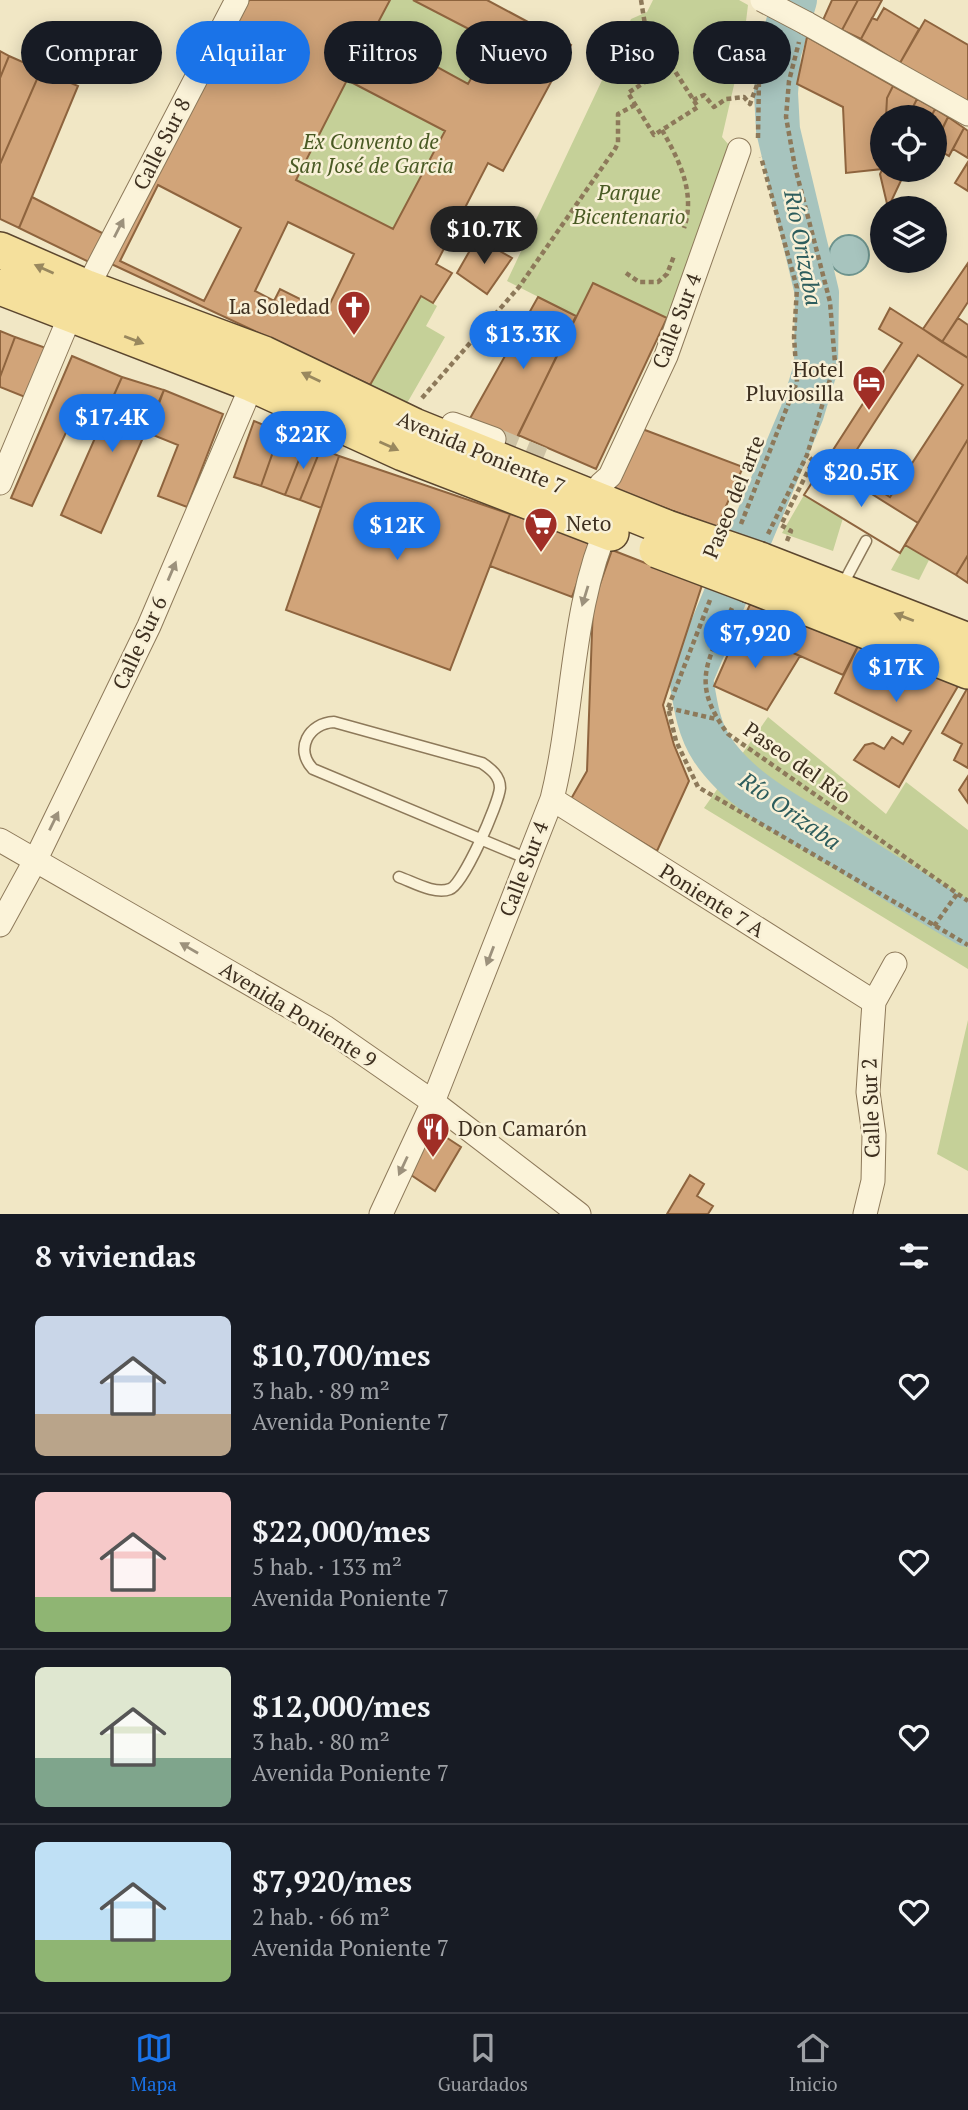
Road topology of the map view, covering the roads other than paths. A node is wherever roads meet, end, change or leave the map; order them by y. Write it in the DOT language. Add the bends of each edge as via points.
graph roads {
  1 [pos="237,0"];
  2 [pos="766,11"];
  3 [pos="968,114"];
  4 [pos="739,150"];
  5 [pos="0,250"];
  6 [pos="0,287"];
  7 [pos="79,302"];
  8 [pos="258,369"];
  9 [pos="417,413"];
  10 [pos="494,439"];
  11 [pos="0,483"];
  12 [pos="607,508"];
  13 [pos="866,541"];
  14 [pos="760,565"];
  15 [pos="839,591"];
  16 [pos="968,641"];
  17 [pos="968,671"];
  18 [pos="552,800"];
  19 [pos="480,838"];
  20 [pos="0,840"];
  21 [pos="528,859"];
  22 [pos="35,861"];
  23 [pos="399,877"];
  24 [pos="0,925"];
  25 [pos="895,964"];
  26 [pos="874,1002"];
  27 [pos="433,1102"];
  28 [pos="381,1214"];
  29 [pos="579,1214"];
  30 [pos="864,1214"];
  7 -- 1 [label="street, Calle Sur 8, one-way"];
  2 -- 3 [label="street, bridge"];
  4 -- 12 [label="street, Calle Sur 4" via="666,356 610,476"];
  7 -- 5 [label="main road, Avenida Poniente 7, one-way"];
  6 -- 7 [label="main road, Avenida Poniente 7"];
  7 -- 8 [label="main road, Avenida Poniente 7"];
  7 -- 11 [label="street, Calle Sur 8"];
  9 -- 8 [label="main road, Avenida Poniente 7, one-way"];
  8 -- 12 [label="main road, Avenida Poniente 7, one-way" via="403,453"];
  22 -- 8 [label="street, Calle Sur 6, one-way" via="149,626"];
  9 -- 10 [label="street" via="420,418 431,416"];
  9 -- 12 [label="main road, Avenida Poniente 7"];
  12 -- 14 [label="main road, Avenida Poniente 7, bridge" via="662,539"];
  12 -- 18 [label="street, Calle Sur 4, one-way" via="581,608"];
  13 -- 15 [label="lane"];
  14 -- 15 [label="main road, Avenida Poniente 7"];
  14 -- 17 [label="main road, Avenida Poniente 7"];
  16 -- 15 [label="main road, Avenida Poniente 7, one-way"];
  18 -- 21 [label="street, Calle Sur 4"];
  18 -- 26 [label="street, Poniente 7 A"];
  19 -- 19 [label="lane" via="313,769 303,751 312,729 334,722 482,763 495,772 500,788"];
  19 -- 21 [label="lane"];
  19 -- 23 [label="lane" via="454,889 441,891"];
  20 -- 22 [label="street, Avenida Poniente 9"];
  21 -- 27 [label="street, Calle Sur 4, one-way"];
  22 -- 24 [label="street, Calle Sur 6"];
  27 -- 22 [label="street, Avenida Poniente 9, one-way" via="325,1027"];
  25 -- 26 [label="street, Calle Sur 2"];
  26 -- 30 [label="street, Calle Sur 2" via="868,1092 874,1135 873,1181"];
  27 -- 28 [label="street, Calle Sur 4, one-way"];
  27 -- 29 [label="street, Avenida Poniente 9"];
}
